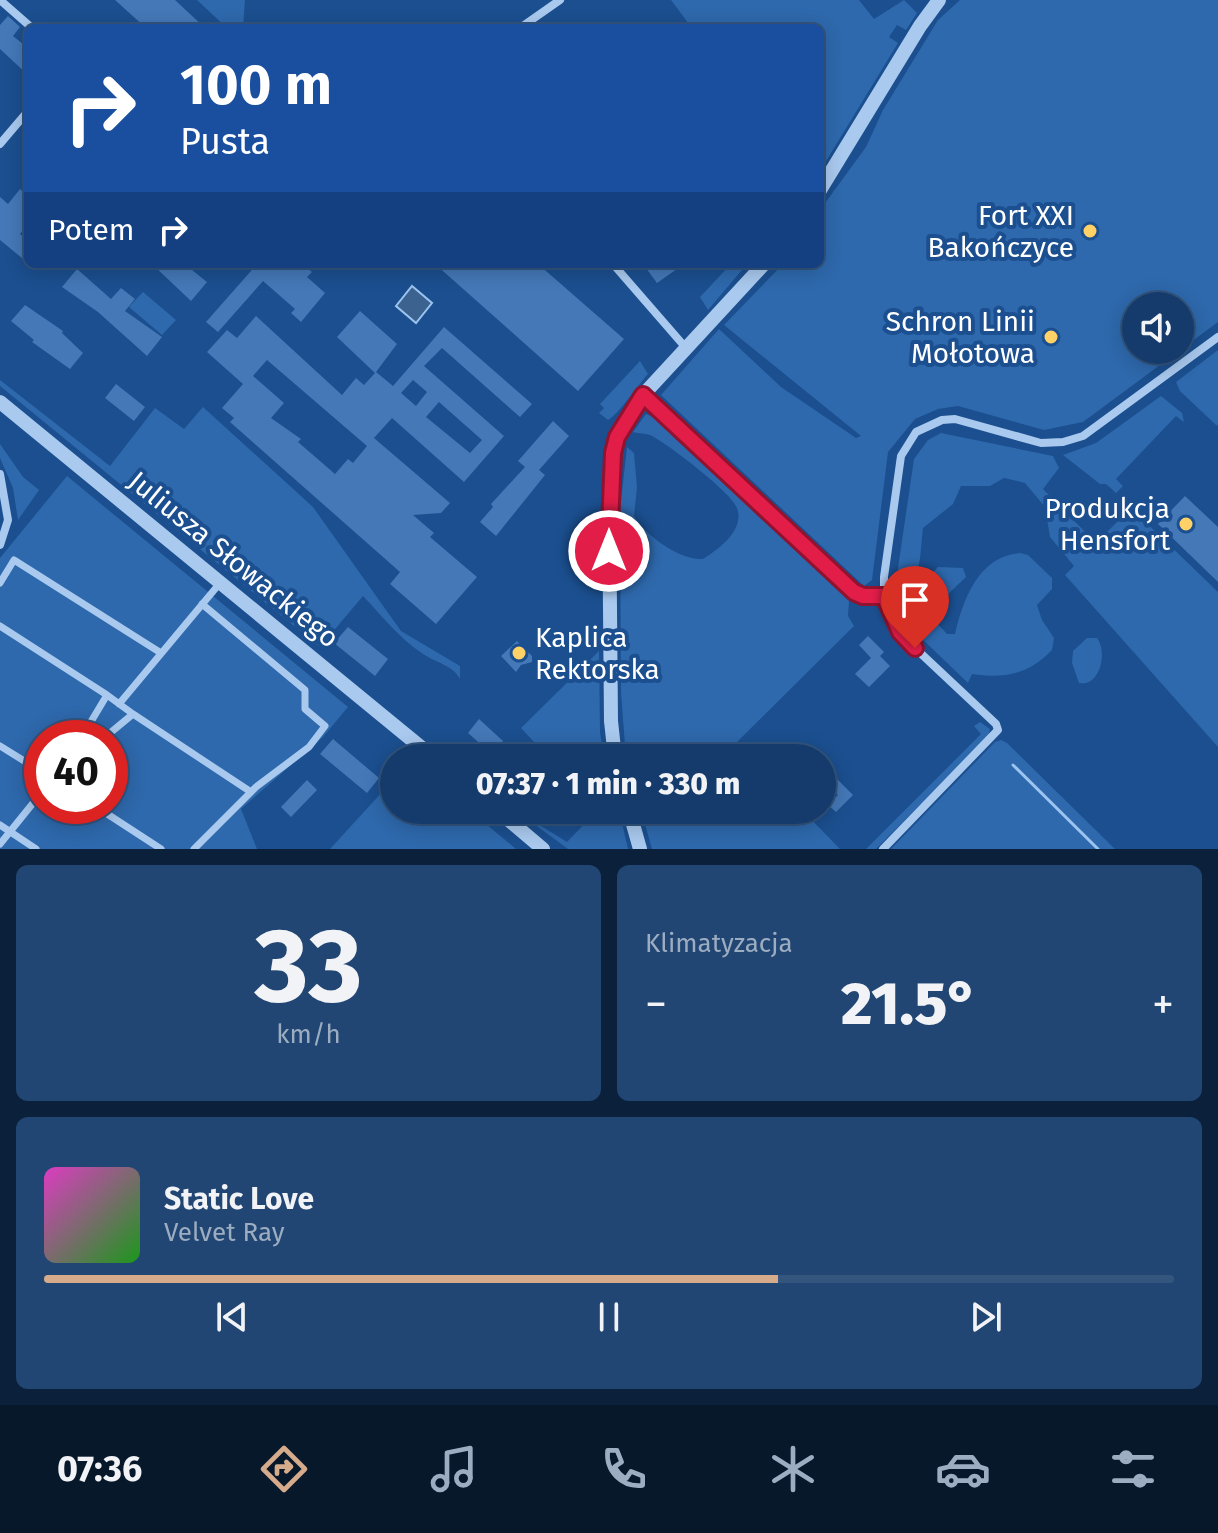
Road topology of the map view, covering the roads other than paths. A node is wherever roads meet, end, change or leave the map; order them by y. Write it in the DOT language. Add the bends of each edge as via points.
graph roads {
  1 [pos="0,0"];
  2 [pos="560,0"];
  3 [pos="939,0"];
  4 [pos="27,24"];
  5 [pos="526,24"];
  6 [pos="24,116"];
  7 [pos="0,144"];
  8 [pos="824,184"];
  9 [pos="616,268"];
  10 [pos="760,268"];
  11 [pos="1218,337"];
  12 [pos="686,348"];
  13 [pos="643,395"];
  14 [pos="0,402"];
  15 [pos="0,474"];
  16 [pos="0,545"];
  17 [pos="220,582"];
  18 [pos="0,583"];
  19 [pos="884,596"];
  20 [pos="202,604"];
  21 [pos="0,626"];
  22 [pos="161,653"];
  23 [pos="107,695"];
  24 [pos="119,704"];
  25 [pos="133,714"];
  26 [pos="92,720"];
  27 [pos="126,720"];
  28 [pos="417,744"];
  29 [pos="614,744"];
  30 [pos="0,746"];
  31 [pos="24,761"];
  32 [pos="251,792"];
  33 [pos="24,814"];
  34 [pos="123,824"];
  35 [pos="514,824"];
  36 [pos="633,824"];
  37 [pos="0,825"];
  38 [pos="10,831"];
  39 [pos="0,844"];
  40 [pos="36,849"];
  41 [pos="161,849"];
  42 [pos="194,849"];
  43 [pos="543,849"];
  44 [pos="640,849"];
  45 [pos="883,849"];
  1 -- 4 [label="street"];
  2 -- 5 [label="street"];
  3 -- 8 [label="street"];
  6 -- 7 [label="street"];
  9 -- 12 [label="street"];
  10 -- 12 [label="street"];
  11 -- 19 [label="street" via="1083,436 1041,443 955,419 916,432 901,456"];
  12 -- 13 [label="street"];
  13 -- 19 [label="street" via="854,592"];
  13 -- 29 [label="street" via="617,437 611,467"];
  14 -- 17 [label="street, Juliusza Słowackiego"];
  15 -- 16 [label="street" via="8,520"];
  17 -- 20 [label="street"];
  17 -- 28 [label="street, Juliusza Słowackiego"];
  18 -- 22 [label="street" via="14,560"];
  19 -- 45 [label="street" via="900,632 998,730"];
  20 -- 22 [label="street"];
  20 -- 32 [label="street" via="305,690 305,709 325,726 309,747"];
  21 -- 23 [label="street"];
  22 -- 24 [label="street"];
  23 -- 24 [label="street"];
  23 -- 26 [label="street"];
  24 -- 25 [label="street"];
  25 -- 27 [label="street"];
  25 -- 32 [label="street"];
  30 -- 31 [label="street"];
  32 -- 42 [label="street"];
  33 -- 38 [label="street"];
  34 -- 41 [label="street"];
  35 -- 43 [label="street"];
  36 -- 44 [label="street"];
  37 -- 38 [label="street"];
  38 -- 39 [label="street"];
  38 -- 40 [label="street"];
}
